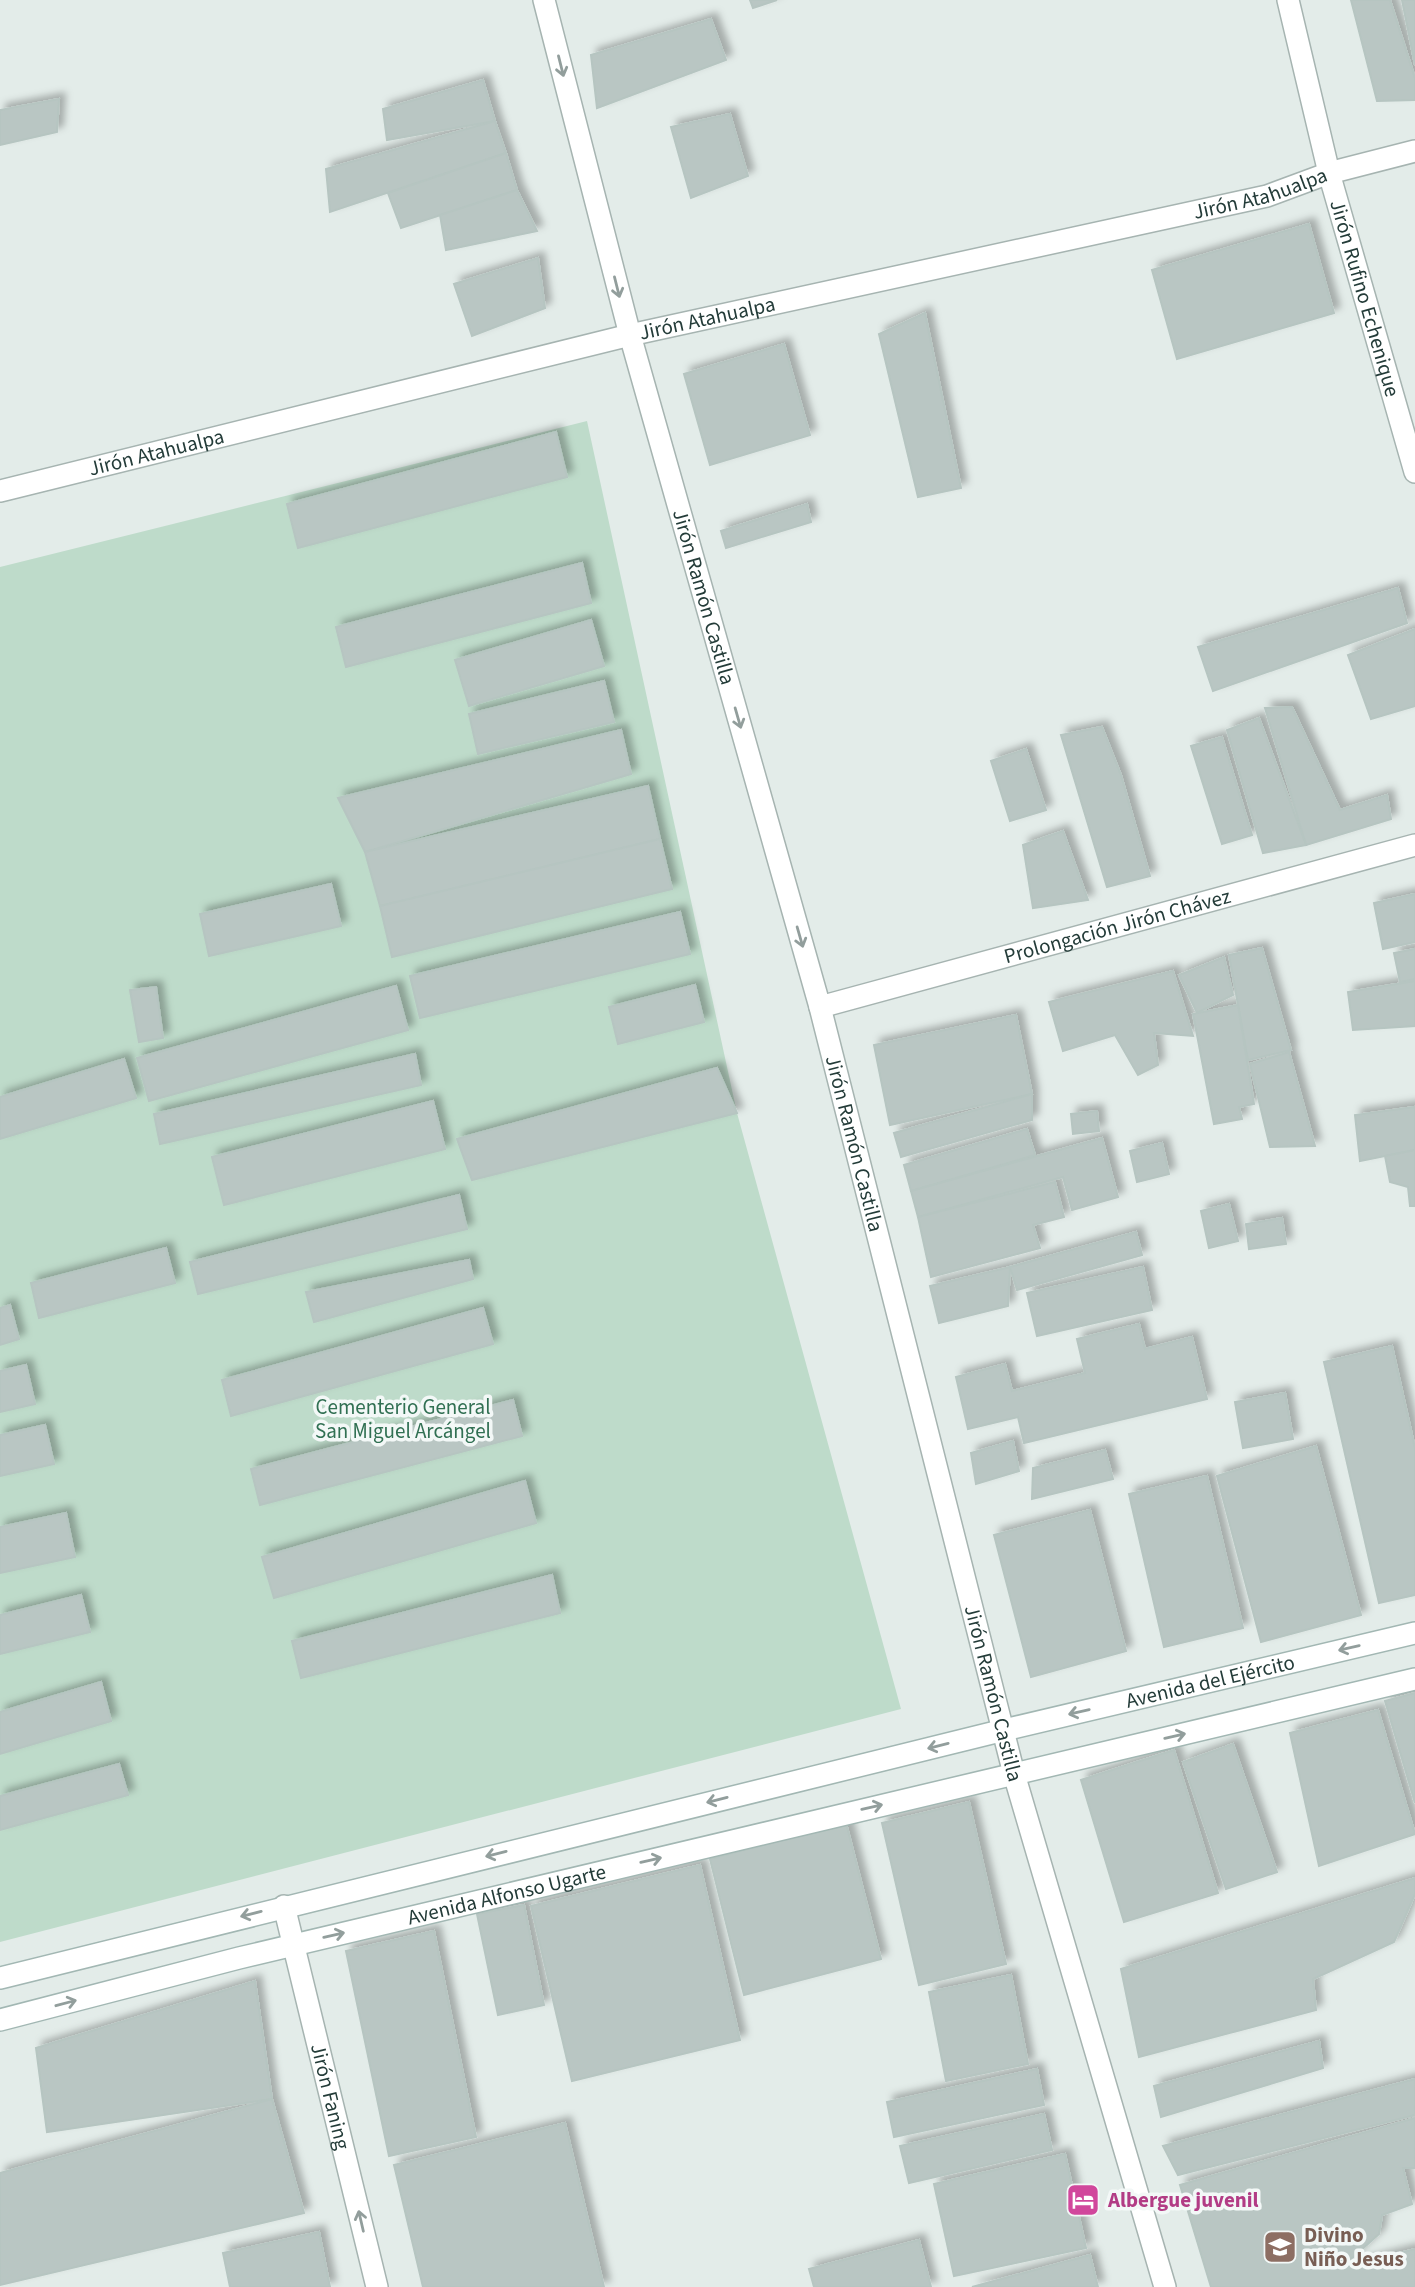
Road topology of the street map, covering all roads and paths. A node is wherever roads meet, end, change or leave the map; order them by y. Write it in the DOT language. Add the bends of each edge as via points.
graph roads {
  1 [pos="544,0"];
  2 [pos="1288,0"];
  3 [pos="1415,151"];
  4 [pos="1329,173"];
  5 [pos="629,335"];
  6 [pos="1415,472"];
  7 [pos="0,491"];
  8 [pos="1415,845"];
  9 [pos="820,1007"];
  10 [pos="1415,1633"];
  11 [pos="1415,1679"];
  12 [pos="1004,1730"];
  13 [pos="1014,1774"];
  14 [pos="284,1906"];
  15 [pos="295,1945"];
  16 [pos="0,1978"];
  17 [pos="0,2020"];
  18 [pos="377,2287"];
  19 [pos="1165,2287"];
  1 -- 5 [label="street, Jirón Ramón Castilla, one-way"];
  2 -- 4 [label="street, Jirón Rufino Echenique"];
  3 -- 4 [label="street, Jirón Atahualpa"];
  4 -- 5 [label="street, Jirón Atahualpa" via="1267,196"];
  4 -- 6 [label="street, Jirón Rufino Echenique"];
  5 -- 7 [label="street, Jirón Atahualpa"];
  5 -- 9 [label="street, Jirón Ramón Castilla, one-way"];
  8 -- 9 [label="street, Prolongación Jirón Chávez"];
  9 -- 12 [label="street, Jirón Ramón Castilla"];
  10 -- 12 [label="street, Avenida del Ejército, one-way"];
  13 -- 11 [label="street, one-way"];
  12 -- 13 [label="street, Jirón Ramón Castilla"];
  12 -- 14 [label="street, Avenida Alfonso Ugarte, one-way"];
  15 -- 13 [label="street, Avenida Alfonso Ugarte, one-way"];
  13 -- 19 [label="street, Jirón Ramón Castilla"];
  14 -- 15 [label="street, Jirón Faning"];
  14 -- 16 [label="street, Avenida Alfonso Ugarte, one-way"];
  17 -- 15 [label="street, Avenida Alfonso Ugarte, one-way"];
  18 -- 15 [label="street, Jirón Faning, one-way"];
}
